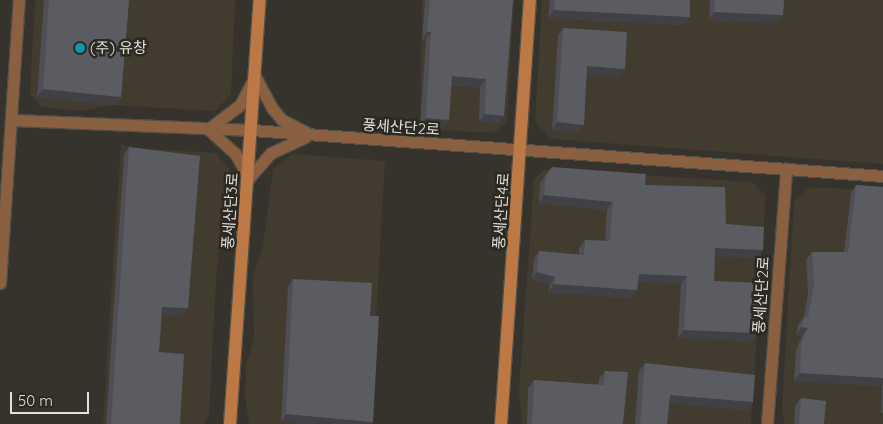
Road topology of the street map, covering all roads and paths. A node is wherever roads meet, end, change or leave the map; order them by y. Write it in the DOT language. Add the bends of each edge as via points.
graph roads {
  1 [pos="19,0"];
  2 [pos="260,0"];
  3 [pos="530,0"];
  4 [pos="255,76"];
  5 [pos="13,120"];
  6 [pos="208,129"];
  7 [pos="252,130"];
  8 [pos="311,135"];
  9 [pos="521,151"];
  10 [pos="786,169"];
  11 [pos="883,176"];
  12 [pos="248,178"];
  13 [pos="2,220"];
  14 [pos="0,283"];
  15 [pos="230,424"];
  16 [pos="501,424"];
  17 [pos="767,424"];
  1 -- 5 [label="street"];
  2 -- 4 [label="street, 풍세산단3로"];
  3 -- 9 [label="street, 풍세산단4로"];
  4 -- 6 [label="street" via="240,105"];
  4 -- 7 [label="street, 풍세산단3로"];
  4 -- 8 [label="street" via="282,120"];
  5 -- 6 [label="street, 풍세산단2로"];
  5 -- 13 [label="street"];
  6 -- 7 [label="street, 풍세산단2로"];
  6 -- 12 [label="street" via="235,153"];
  7 -- 8 [label="street, 풍세산단2로"];
  7 -- 12 [label="street, 풍세산단3로"];
  8 -- 9 [label="street, 풍세산단2로"];
  8 -- 12 [label="street" via="271,153"];
  9 -- 10 [label="street, 풍세산단2로"];
  9 -- 16 [label="street, 풍세산단4로"];
  10 -- 11 [label="street, 풍세산단2로"];
  10 -- 17 [label="street, 풍세산단2로"];
  12 -- 15 [label="street, 풍세산단3로"];
  13 -- 14 [label="street"];
}
